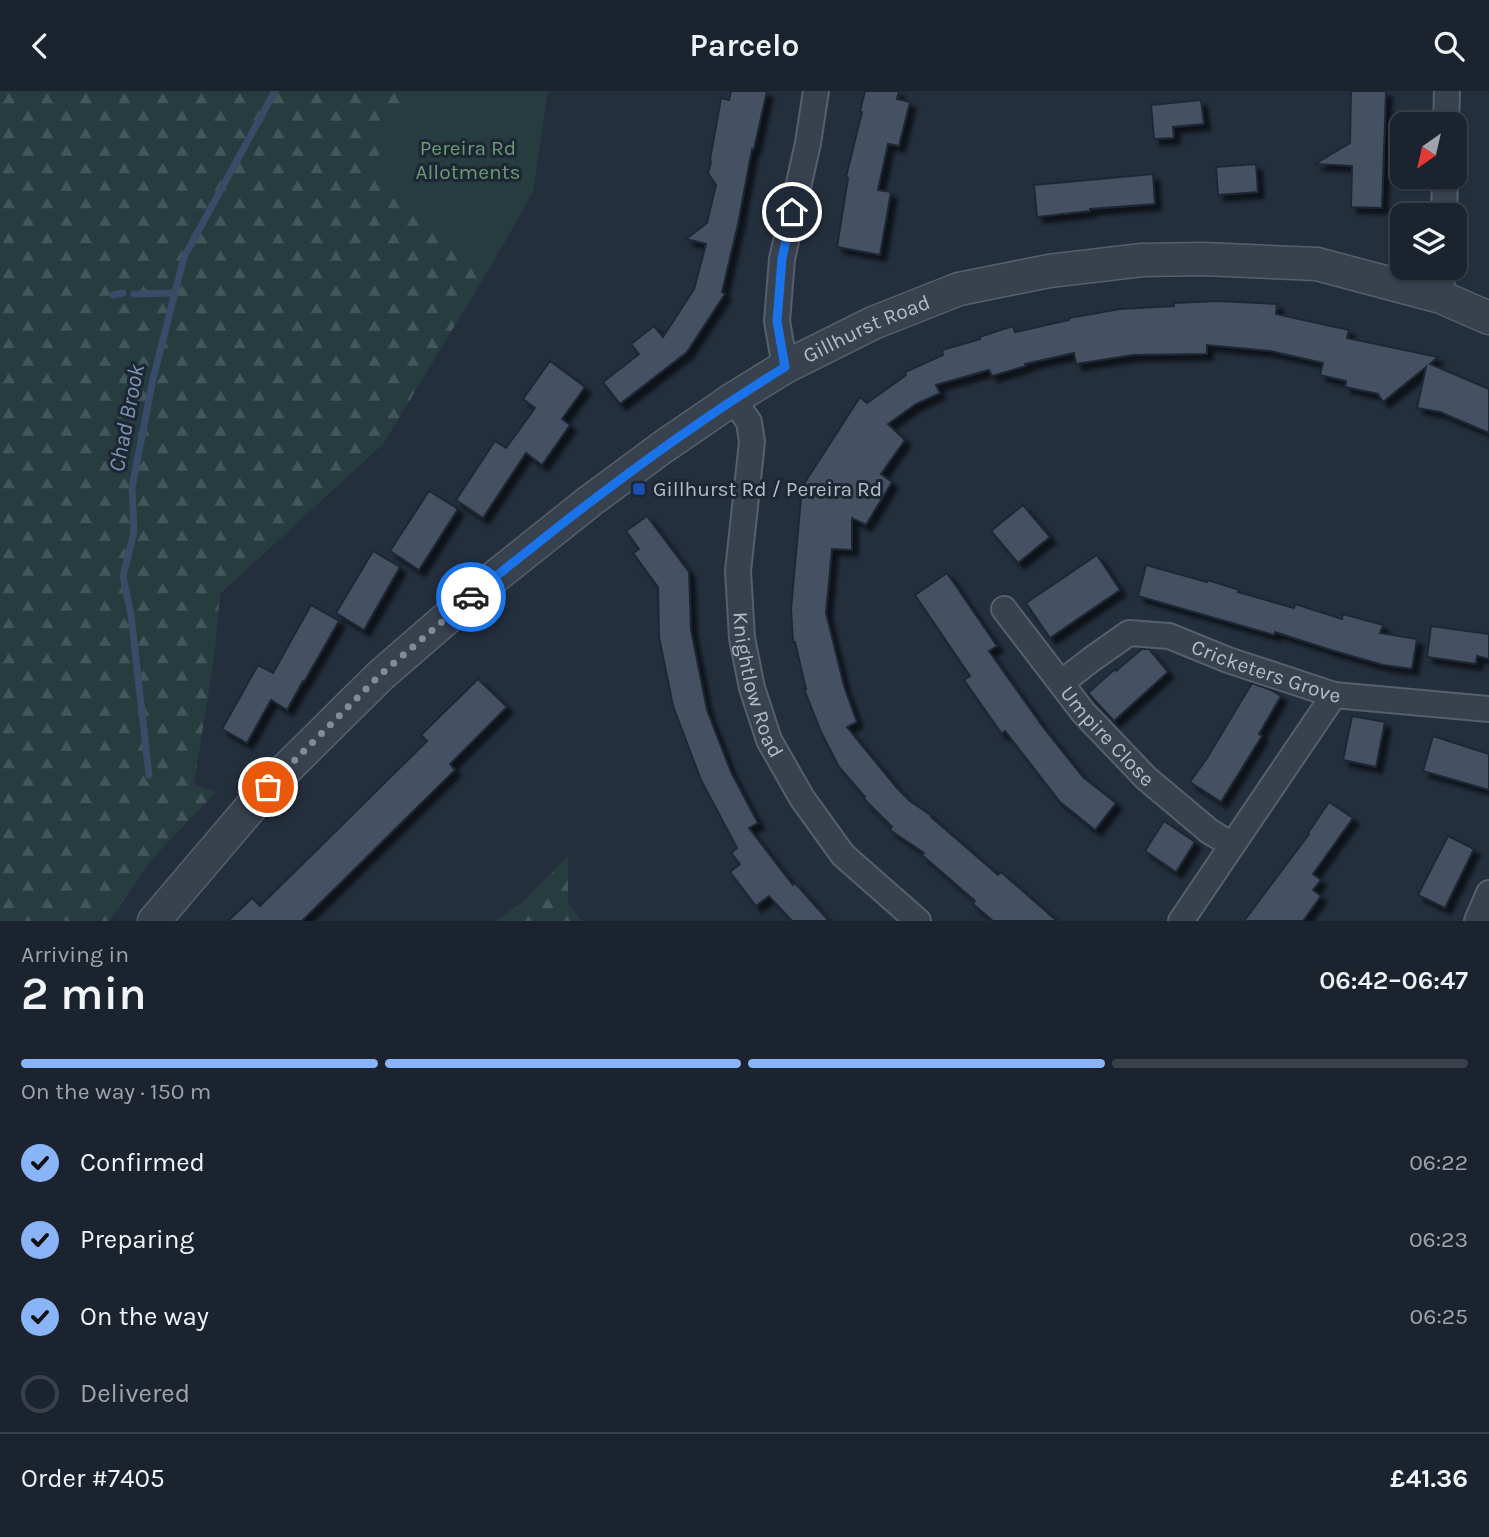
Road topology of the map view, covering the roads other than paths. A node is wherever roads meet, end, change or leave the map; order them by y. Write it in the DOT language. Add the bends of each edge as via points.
graph roads {
  1 [pos="816,91"];
  2 [pos="1447,91"];
  3 [pos="1446,112"];
  4 [pos="1442,282"];
  5 [pos="1489,318"];
  6 [pos="785,367"];
  7 [pos="733,399"];
  8 [pos="1004,609"];
  9 [pos="1061,683"];
  10 [pos="1334,695"];
  11 [pos="1489,709"];
  12 [pos="1232,845"];
  13 [pos="1489,893"];
  14 [pos="154,921"];
  15 [pos="918,921"];
  16 [pos="1181,921"];
  17 [pos="1477,921"];
  1 -- 6 [label="street" via="782,259 777,321"];
  2 -- 3 [label="street"];
  4 -- 5 [label="street, Gillhurst Road"];
  4 -- 6 [label="street, Gillhurst Road" via="1317,264 1204,258 1049,271 959,289 873,323"];
  6 -- 7 [label="street, Gillhurst Road"];
  7 -- 14 [label="street, Gillhurst Road" via="590,501 380,675 268,787"];
  7 -- 15 [label="street, Knightlow Road" via="749,422 752,442 738,571 742,638 769,740 802,798 844,855"];
  8 -- 9 [label="street, Umpire Close"];
  9 -- 10 [label="street, Cricketers Grove" via="1129,633 1169,636"];
  9 -- 12 [label="street, Umpire Close" via="1146,778"];
  10 -- 11 [label="street, Cricketers Grove"];
  10 -- 12 [label="street"];
  12 -- 16 [label="street"];
  13 -- 17 [label="street"];
}
